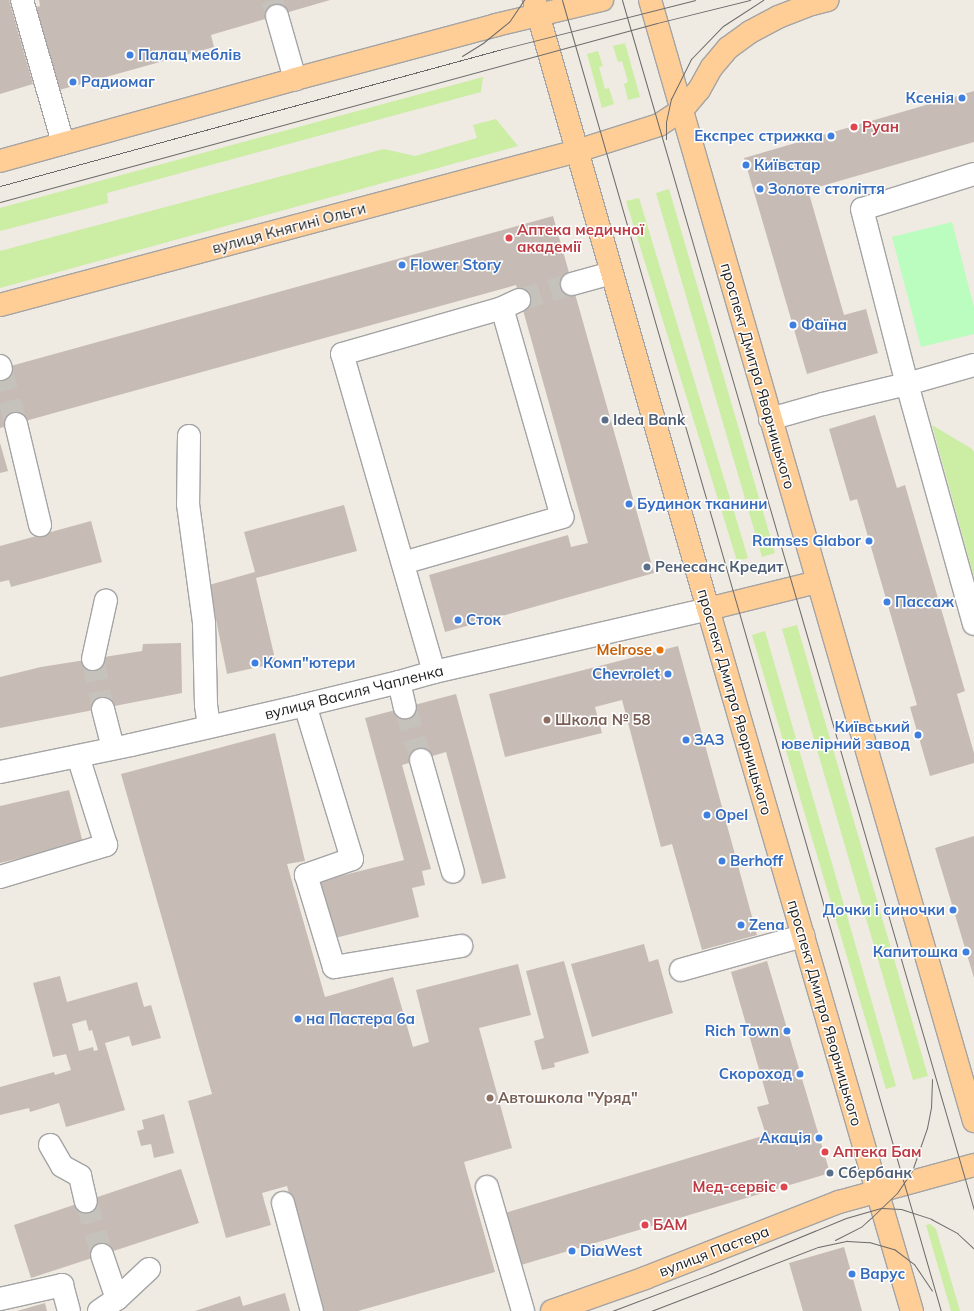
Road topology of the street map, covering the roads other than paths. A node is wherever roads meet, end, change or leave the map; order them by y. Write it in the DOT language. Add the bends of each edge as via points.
graph roads {
  1 [pos="22,0"];
  2 [pos="602,0"];
  3 [pos="650,0"];
  4 [pos="828,0"];
  5 [pos="536,7"];
  6 [pos="277,16"];
  7 [pos="295,78"];
  8 [pos="682,110"];
  9 [pos="63,143"];
  10 [pos="577,151"];
  11 [pos="0,161"];
  12 [pos="974,174"];
  13 [pos="612,273"];
  14 [pos="572,284"];
  15 [pos="0,305"];
  16 [pos="974,366"];
  17 [pos="907,384"];
  18 [pos="770,419"];
  19 [pos="16,424"];
  20 [pos="189,436"];
  21 [pos="40,525"];
  22 [pos="403,563"];
  23 [pos="817,582"];
  24 [pos="106,600"];
  25 [pos="708,609"];
  26 [pos="974,624"];
  27 [pos="93,659"];
  28 [pos="434,672"];
  29 [pos="399,682"];
  30 [pos="305,705"];
  31 [pos="405,707"];
  32 [pos="104,709"];
  33 [pos="209,726"];
  34 [pos="113,748"];
  35 [pos="78,756"];
  36 [pos="421,760"];
  37 [pos="0,772"];
  38 [pos="453,872"];
  39 [pos="0,877"];
  40 [pos="803,936"];
  41 [pos="461,946"];
  42 [pos="681,970"];
  43 [pos="974,1121"];
  44 [pos="50,1145"];
  45 [pos="974,1165"];
  46 [pos="487,1187"];
  47 [pos="877,1191"];
  48 [pos="86,1201"];
  49 [pos="283,1203"];
  50 [pos="102,1255"];
  51 [pos="148,1269"];
  52 [pos="0,1299"];
  53 [pos="117,1299"];
  54 [pos="69,1311"];
  55 [pos="99,1311"];
  56 [pos="312,1311"];
  57 [pos="523,1311"];
  58 [pos="552,1311"];
  59 [pos="912,1311"];
  1 -- 9 [label="street"];
  2 -- 5 [label="main road"];
  3 -- 8 [label="main road, проспект Дмитра Яворницького"];
  4 -- 8 [label="main road, вулиця Княгині Ольги" via="778,17 750,32 728,48"];
  5 -- 7 [label="main road"];
  5 -- 10 [label="main road, проспект Дмитра Яворницького"];
  6 -- 7 [label="street"];
  7 -- 9 [label="main road"];
  8 -- 10 [label="main road, вулиця Княгині Ольги" via="659,125"];
  8 -- 18 [label="main road, проспект Дмитра Яворницького"];
  9 -- 11 [label="main road"];
  10 -- 13 [label="main road, проспект Дмитра Яворницького"];
  10 -- 15 [label="main road, вулиця Княгині Ольги"];
  12 -- 17 [label="street" via="862,209"];
  13 -- 14 [label="street"];
  13 -- 25 [label="main road, проспект Дмитра Яворницького"];
  16 -- 17 [label="street"];
  17 -- 18 [label="street"];
  17 -- 26 [label="street"];
  18 -- 23 [label="main road, проспект Дмитра Яворницького"];
  19 -- 21 [label="street"];
  20 -- 33 [label="street" via="188,504 204,623"];
  22 -- 22 [label="street" via="562,517 510,304 342,354"];
  22 -- 28 [label="street"];
  23 -- 25 [label="main road"];
  23 -- 43 [label="main road, проспект Дмитра Яворницького"];
  24 -- 27 [label="street"];
  25 -- 28 [label="street, вулиця Василя Чапленка"];
  25 -- 40 [label="main road, проспект Дмитра Яворницького"];
  28 -- 29 [label="street, вулиця Василя Чапленка"];
  29 -- 30 [label="street, вулиця Василя Чапленка"];
  29 -- 31 [label="street"];
  30 -- 33 [label="street, вулиця Василя Чапленка"];
  30 -- 41 [label="street" via="352,859 306,875 334,967"];
  32 -- 34 [label="street"];
  33 -- 34 [label="street, вулиця Василя Чапленка"];
  34 -- 35 [label="street, вулиця Василя Чапленка"];
  35 -- 37 [label="street, вулиця Василя Чапленка"];
  35 -- 39 [label="street" via="106,845"];
  36 -- 38 [label="street"];
  40 -- 42 [label="street"];
  40 -- 47 [label="main road, проспект Дмитра Яворницького"];
  44 -- 48 [label="street" via="62,1166 80,1176"];
  45 -- 47 [label="main road, вулиця Пастера"];
  46 -- 57 [label="street"];
  47 -- 58 [label="main road, вулиця Пастера" via="839,1202 645,1278"];
  47 -- 59 [label="main road, проспект Дмитра Яворницького"];
  49 -- 56 [label="street"];
  50 -- 53 [label="street"];
  51 -- 53 [label="street"];
  52 -- 54 [label="street" via="62,1285"];
  53 -- 55 [label="street"];
}
